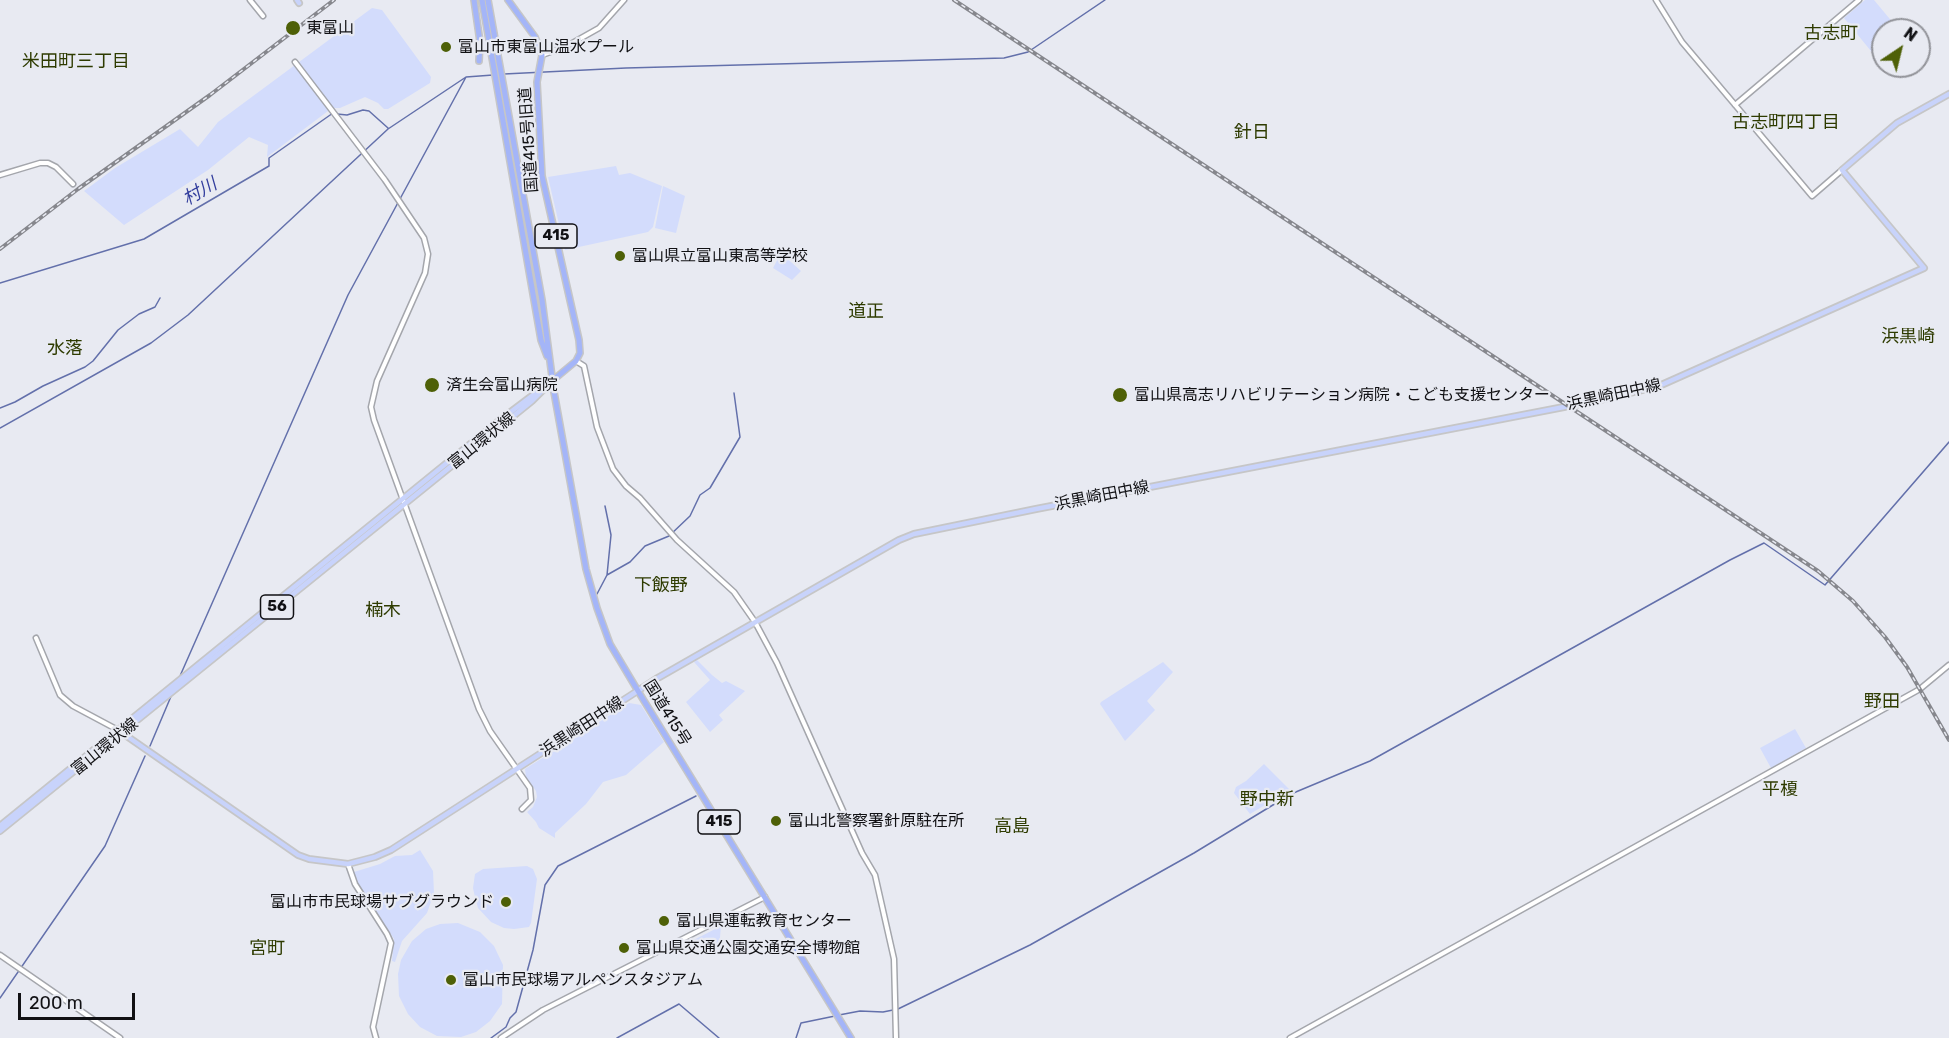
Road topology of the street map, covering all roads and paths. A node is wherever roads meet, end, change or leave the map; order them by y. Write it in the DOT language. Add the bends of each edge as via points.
graph roads {
  1 [pos="250,0"];
  2 [pos="474,0"];
  3 [pos="482,0"];
  4 [pos="488,0"];
  5 [pos="508,0"];
  6 [pos="624,0"];
  7 [pos="1656,0"];
  8 [pos="1859,0"];
  9 [pos="263,16"];
  10 [pos="542,56"];
  11 [pos="479,61"];
  12 [pos="295,62"];
  13 [pos="497,68"];
  14 [pos="1949,94"];
  15 [pos="1735,105"];
  16 [pos="1842,170"];
  17 [pos="0,175"];
  18 [pos="73,184"];
  19 [pos="576,361"];
  20 [pos="552,381"];
  21 [pos="404,501"];
  22 [pos="755,622"];
  23 [pos="36,638"];
  24 [pos="1949,665"];
  25 [pos="638,691"];
  26 [pos="120,732"];
  27 [pos="517,769"];
  28 [pos="522,810"];
  29 [pos="0,826"];
  30 [pos="0,831"];
  31 [pos="348,864"];
  32 [pos="765,897"];
  33 [pos="0,955"];
  34 [pos="120,1038"];
  35 [pos="376,1038"];
  36 [pos="501,1038"];
  37 [pos="851,1038"];
  38 [pos="896,1038"];
  39 [pos="1290,1038"];
  1 -- 9 [label="street"];
  2 -- 11 [label="highway"];
  3 -- 13 [label="highway, 国道415号 / 415"];
  4 -- 13 [label="highway, 国道415号 / 415"];
  5 -- 10 [label="highway" via="535,37"];
  6 -- 10 [label="street" via="599,28"];
  7 -- 15 [label="street" via="1682,42"];
  8 -- 15 [label="street"];
  10 -- 19 [label="highway, 国道415号旧道 / 415" via="538,78 543,183 579,339"];
  12 -- 21 [label="street" via="393,191 426,245 425,273 377,381 371,407"];
  13 -- 20 [label="highway, 国道415号 / 415" via="542,300"];
  14 -- 16 [label="main road" via="1897,123"];
  15 -- 16 [label="street" via="1812,196"];
  16 -- 22 [label="main road, 浜黒崎田中線" via="1924,268 1673,382 914,534"];
  17 -- 18 [label="street" via="48,163"];
  19 -- 20 [label="highway"];
  19 -- 22 [label="street" via="584,366 597,427 613,469 677,540 734,592"];
  20 -- 21 [label="main road, 富山環状線 / 56"];
  20 -- 25 [label="highway, 国道415号 / 415" via="586,569 610,644"];
  21 -- 26 [label="main road, 富山環状線 / 56"];
  21 -- 27 [label="street" via="479,709"];
  22 -- 25 [label="main road, 浜黒崎田中線"];
  22 -- 38 [label="street" via="875,875 894,959"];
  23 -- 26 [label="street" via="60,695"];
  24 -- 39 [label="street" via="1920,689"];
  25 -- 27 [label="main road, 浜黒崎田中線"];
  25 -- 32 [label="highway, 国道415号 / 415"];
  26 -- 29 [label="main road, 富山環状線 / 56"];
  26 -- 30 [label="main road, 富山環状線 / 56"];
  26 -- 31 [label="main road, 浜黒崎田中線" via="298,855"];
  27 -- 28 [label="street" via="532,795"];
  27 -- 31 [label="main road, 浜黒崎田中線" via="391,850"];
  31 -- 35 [label="street" via="355,884 391,943 372,1027"];
  32 -- 36 [label="street" via="543,1010"];
  32 -- 37 [label="highway, 国道415号 / 415"];
  33 -- 34 [label="street"];
}
